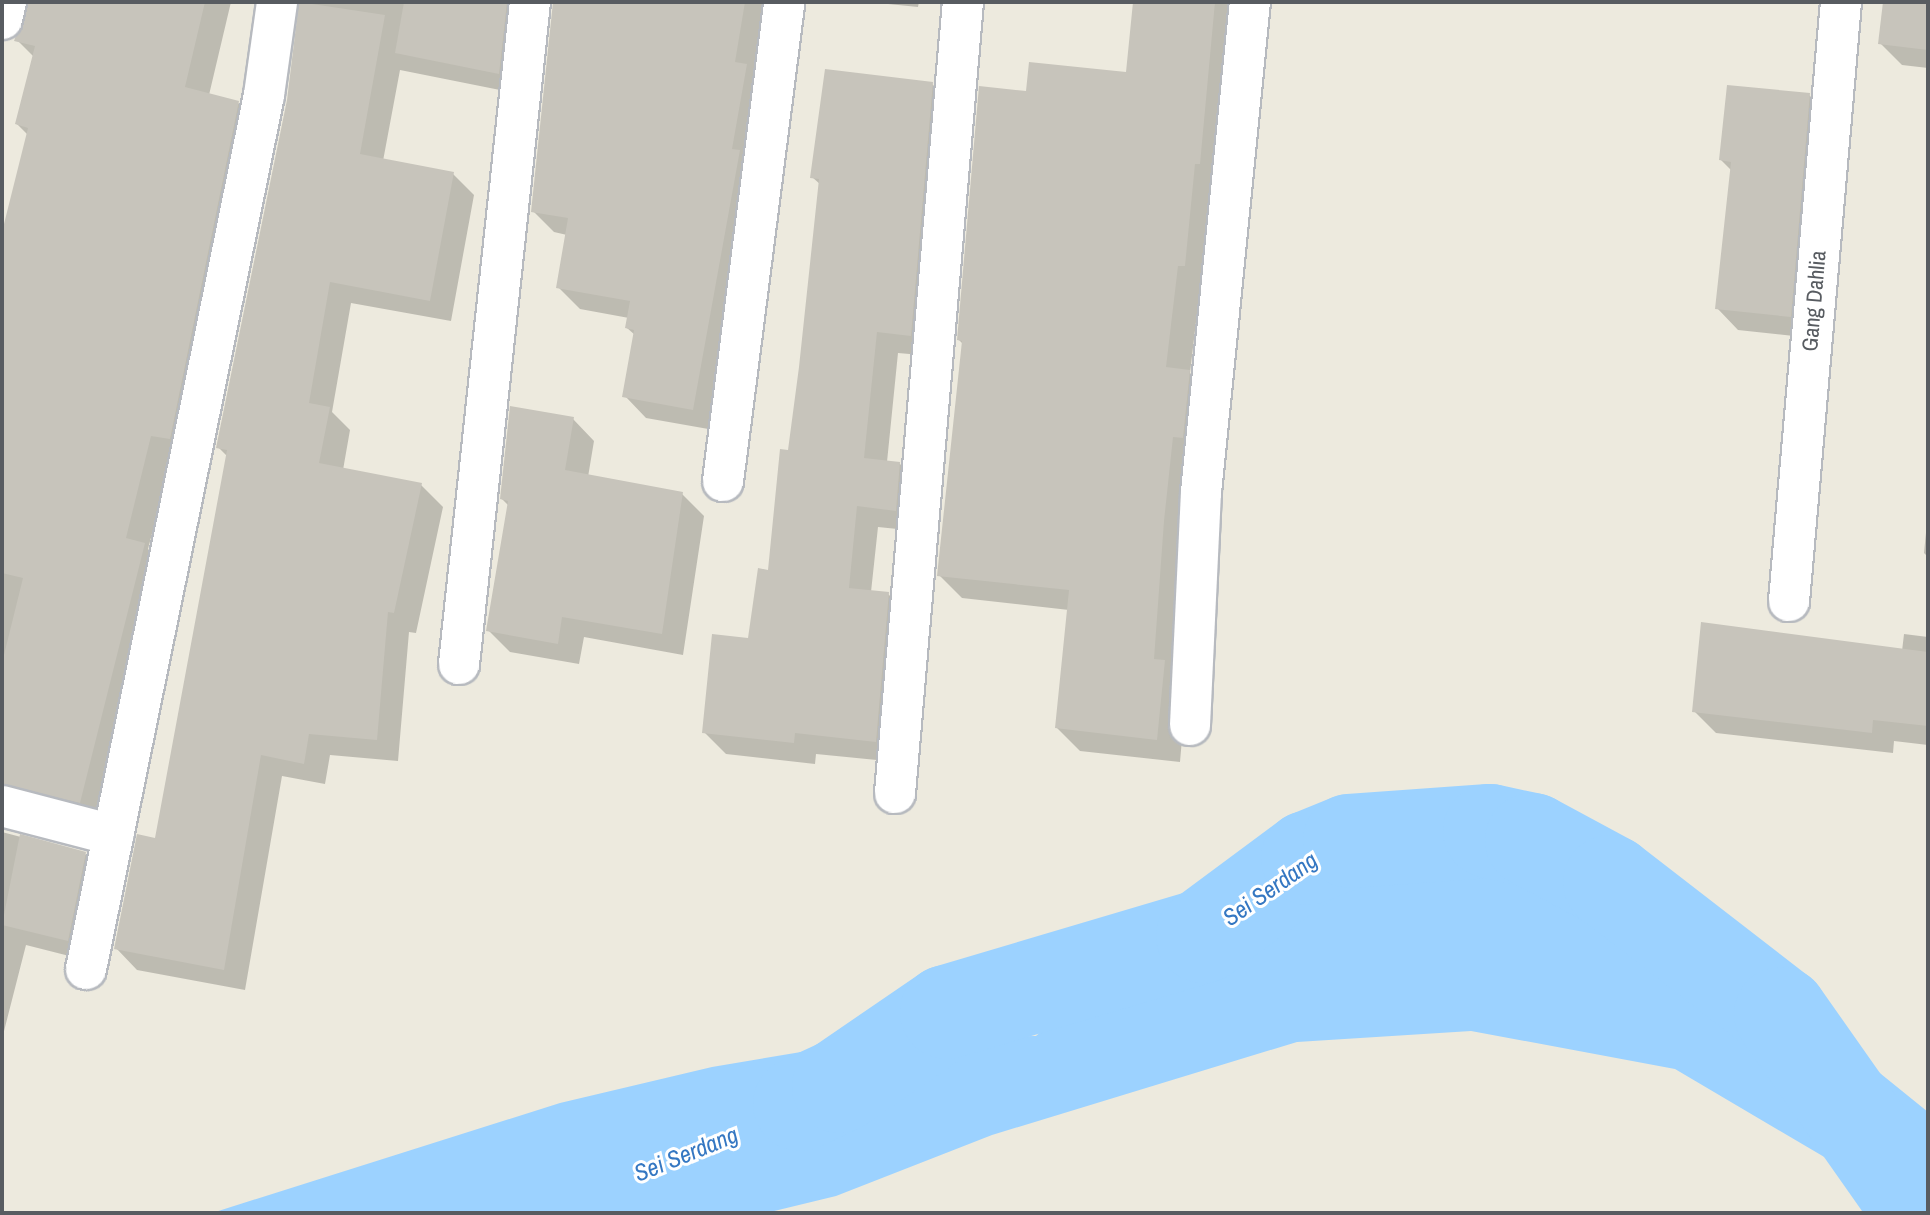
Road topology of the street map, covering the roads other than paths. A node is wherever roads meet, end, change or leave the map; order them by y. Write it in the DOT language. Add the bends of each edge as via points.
graph roads {
  1 [pos="6,2"];
  2 [pos="277,2"];
  3 [pos="530,2"];
  4 [pos="784,2"];
  5 [pos="963,2"];
  6 [pos="1250,2"];
  7 [pos="1841,2"];
  8 [pos="2,19"];
  9 [pos="723,481"];
  10 [pos="1789,601"];
  11 [pos="459,664"];
  12 [pos="1190,725"];
  13 [pos="895,793"];
  14 [pos="2,806"];
  15 [pos="113,835"];
  16 [pos="86,969"];
  1 -- 8 [label="street"];
  2 -- 15 [label="street" via="264,95"];
  3 -- 11 [label="street"];
  4 -- 9 [label="street"];
  5 -- 13 [label="street"];
  6 -- 12 [label="street" via="1201,492"];
  7 -- 10 [label="street, Gang Dahlia"];
  14 -- 15 [label="street"];
  15 -- 16 [label="street"];
}
